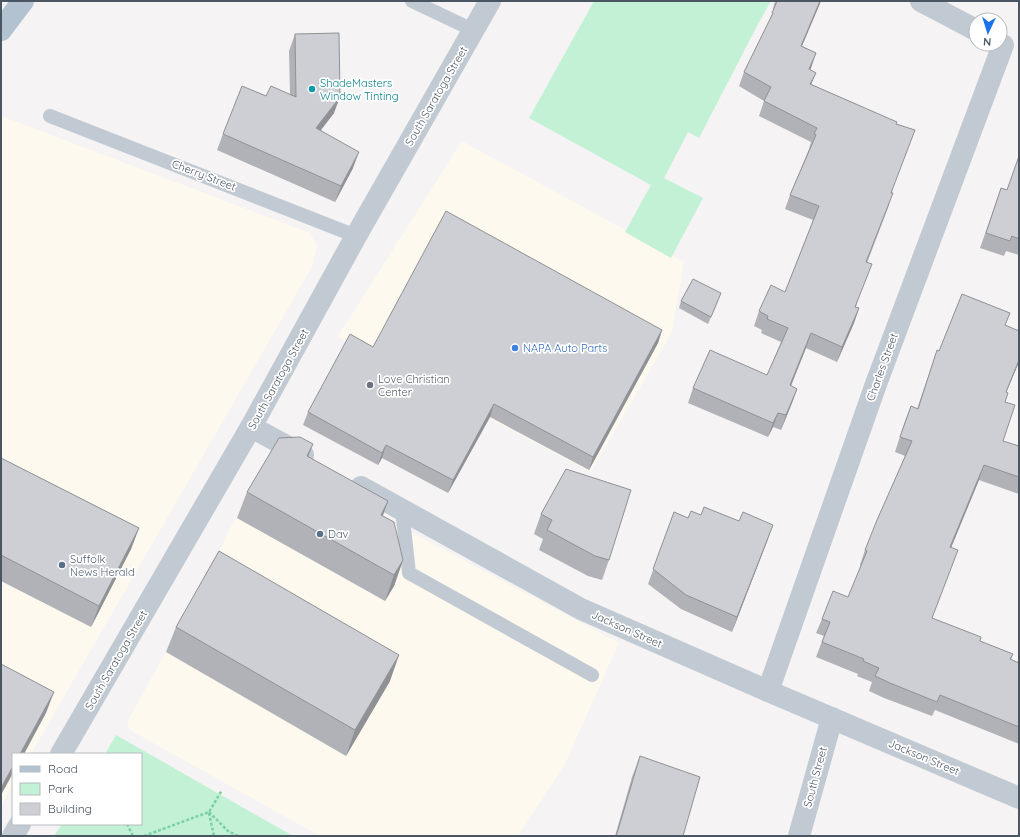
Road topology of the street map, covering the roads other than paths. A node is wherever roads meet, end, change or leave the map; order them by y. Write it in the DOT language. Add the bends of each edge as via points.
graph roads {
  1 [pos="412,1"];
  2 [pos="490,1"];
  3 [pos="921,1"];
  4 [pos="22,2"];
  5 [pos="968,26"];
  6 [pos="1,30"];
  7 [pos="473,30"];
  8 [pos="1005,52"];
  9 [pos="50,116"];
  10 [pos="356,236"];
  11 [pos="251,427"];
  12 [pos="320,465"];
  13 [pos="340,476"];
  14 [pos="402,510"];
  15 [pos="592,675"];
  16 [pos="768,691"];
  17 [pos="832,718"];
  18 [pos="62,753"];
  19 [pos="1019,798"];
  20 [pos="19,825"];
  21 [pos="13,836"];
  22 [pos="799,836"];
  1 -- 7 [label="lane"];
  2 -- 7 [label="street, South Saratoga Street"];
  3 -- 5 [label="street"];
  4 -- 6 [label="main road"];
  7 -- 10 [label="street, South Saratoga Street"];
  8 -- 16 [label="street, Charles Street" via="876,384"];
  9 -- 10 [label="lane, Cherry Street"];
  10 -- 11 [label="street, South Saratoga Street"];
  11 -- 12 [label="street"];
  11 -- 18 [label="street, South Saratoga Street"];
  13 -- 14 [label="street, Jackson Street"];
  14 -- 15 [label="lane" via="409,573"];
  14 -- 16 [label="street, Jackson Street" via="581,609"];
  16 -- 17 [label="street, Jackson Street"];
  17 -- 19 [label="street, Jackson Street"];
  17 -- 22 [label="street, South Street"];
  20 -- 21 [label="street"];
}
